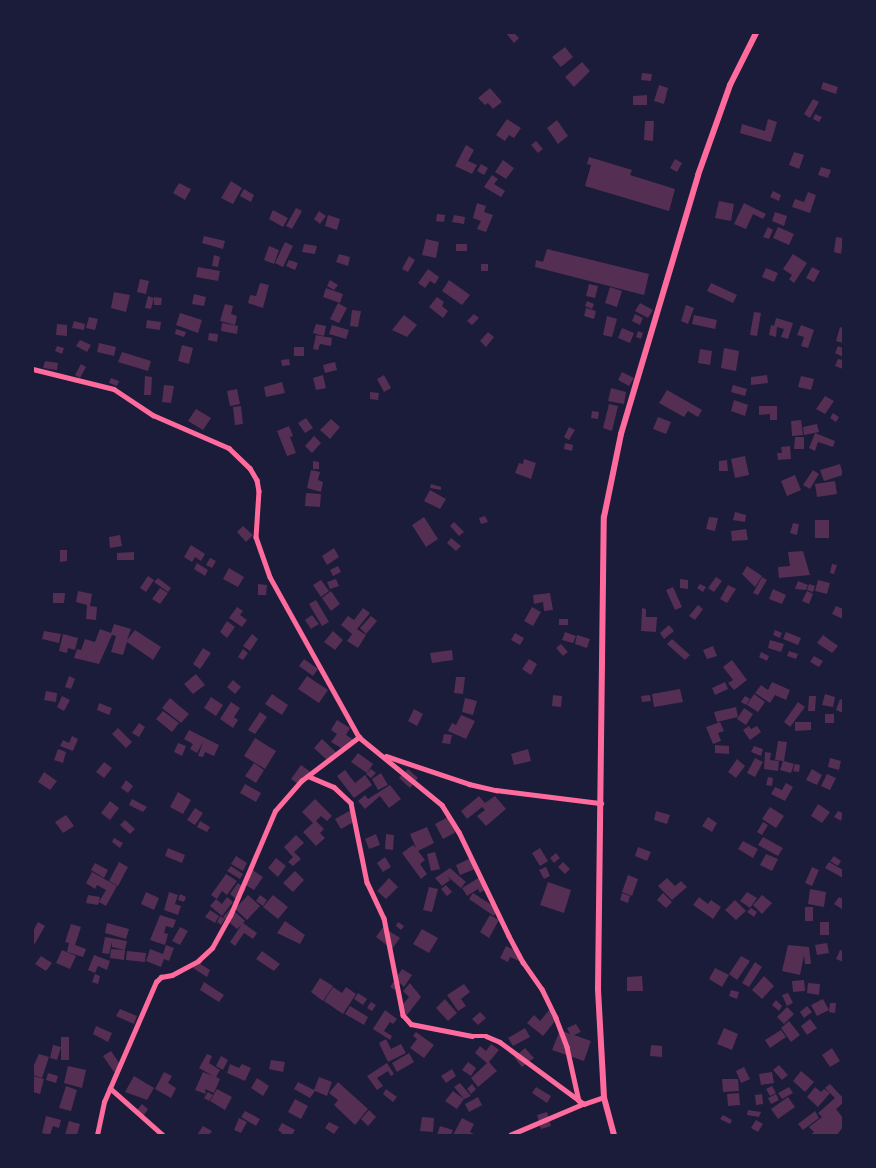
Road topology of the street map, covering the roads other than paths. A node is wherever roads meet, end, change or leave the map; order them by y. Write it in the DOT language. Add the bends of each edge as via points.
graph roads {
  1 [pos="756,33"];
  2 [pos="33,369"];
  3 [pos="359,737"];
  4 [pos="384,755"];
  5 [pos="308,776"];
  6 [pos="601,803"];
  7 [pos="110,1088"];
  8 [pos="604,1096"];
  9 [pos="582,1102"];
  10 [pos="97,1135"];
  11 [pos="163,1135"];
  12 [pos="511,1135"];
  13 [pos="614,1135"];
  1 -- 6 [label="main road" via="730,85 698,176 635,383 609,487 604,517"];
  2 -- 3 [label="street" via="114,389 153,415 229,448 250,468 259,491 256,537 270,577"];
  3 -- 4 [label="street"];
  3 -- 5 [label="street"];
  4 -- 6 [label="street" via="469,784"];
  4 -- 9 [label="street" via="442,805 459,832 523,963 556,1018"];
  5 -- 7 [label="street" via="275,811 234,909 212,948 198,961 156,982"];
  5 -- 9 [label="street" via="325,781 351,804 368,882 384,918 403,1015 411,1024 486,1036 500,1042"];
  6 -- 8 [label="main road" via="598,989"];
  7 -- 10 [label="street"];
  7 -- 11 [label="street"];
  8 -- 9 [label="street"];
  8 -- 13 [label="main road"];
  9 -- 12 [label="street"];
}
